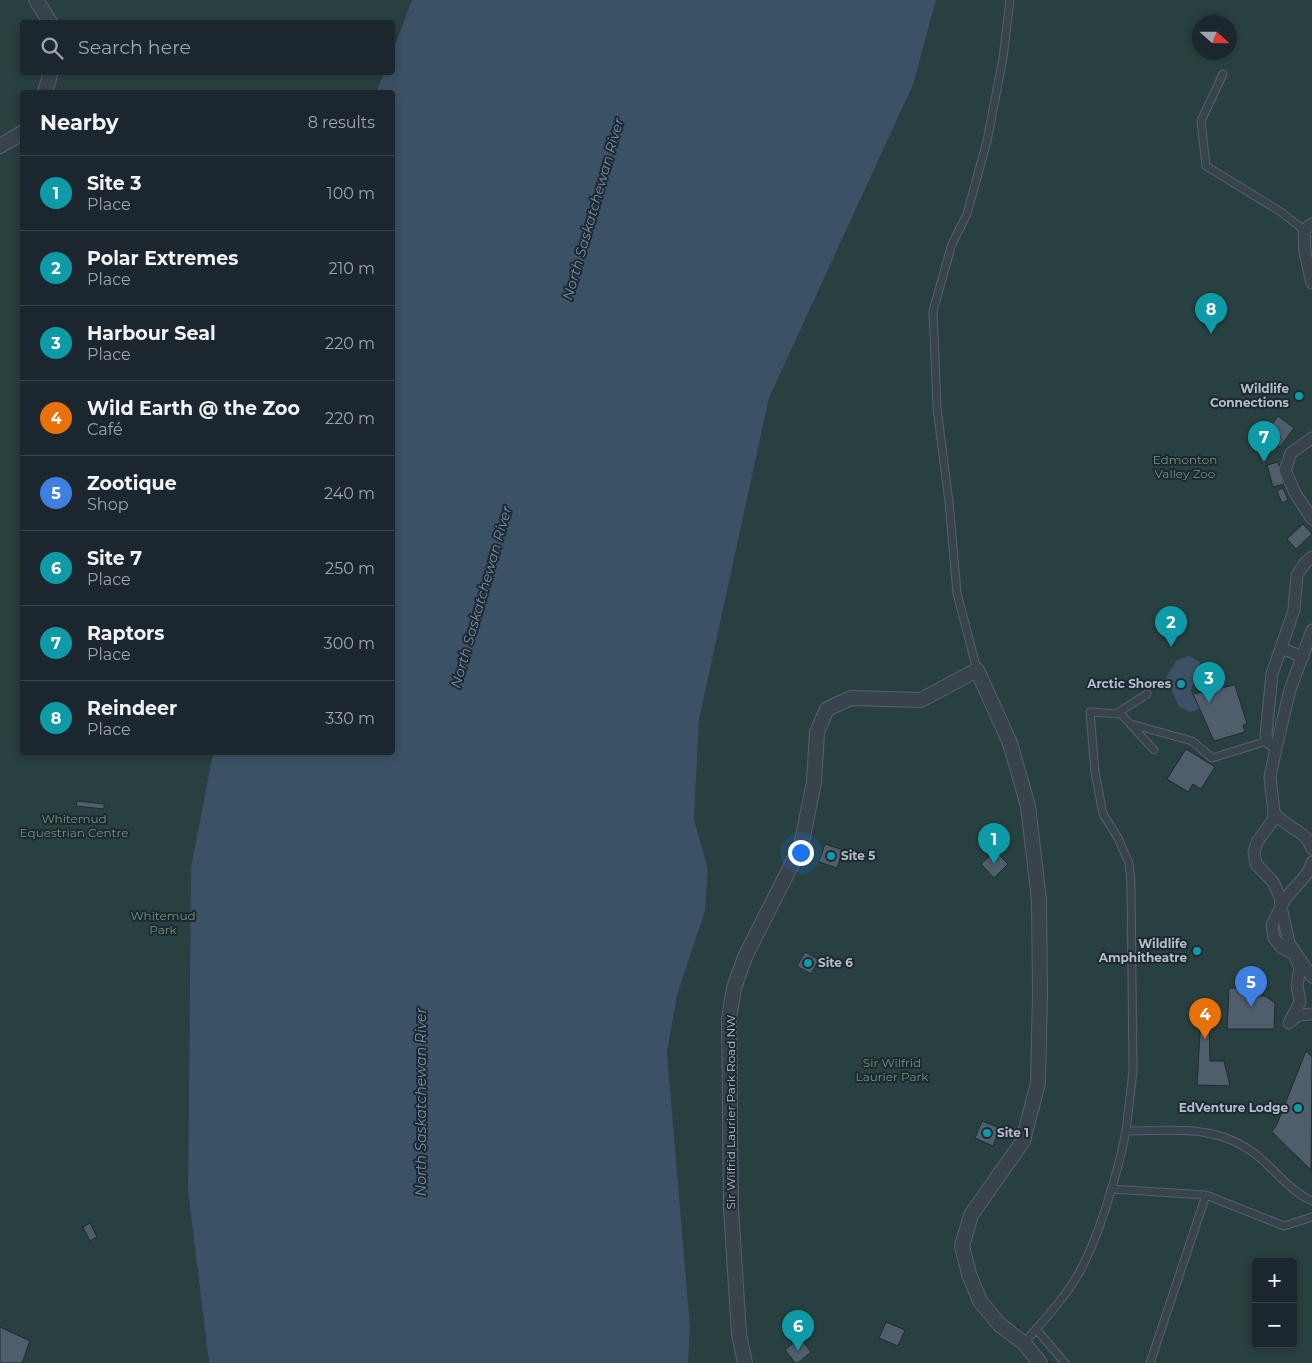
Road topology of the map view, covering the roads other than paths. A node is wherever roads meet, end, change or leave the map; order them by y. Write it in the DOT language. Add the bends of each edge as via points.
graph roads {
  1 [pos="36,0"];
  2 [pos="1010,0"];
  3 [pos="49,20"];
  4 [pos="1223,74"];
  5 [pos="50,75"];
  6 [pos="46,90"];
  7 [pos="20,134"];
  8 [pos="0,146"];
  9 [pos="1308,227"];
  10 [pos="1312,283"];
  11 [pos="1312,438"];
  12 [pos="1312,519"];
  13 [pos="1312,558"];
  14 [pos="1312,630"];
  15 [pos="1281,648"];
  16 [pos="1303,657"];
  17 [pos="977,670"];
  18 [pos="1147,694"];
  19 [pos="1116,714"];
  20 [pos="1130,724"];
  21 [pos="1271,745"];
  22 [pos="1154,750"];
  23 [pos="1274,812"];
  24 [pos="1312,846"];
  25 [pos="1312,862"];
  26 [pos="1281,907"];
  27 [pos="1294,954"];
  28 [pos="1312,977"];
  29 [pos="1312,1014"];
  30 [pos="1126,1131"];
  31 [pos="1111,1189"];
  32 [pos="1206,1195"];
  33 [pos="1312,1201"];
  34 [pos="1312,1218"];
  35 [pos="1036,1329"];
  36 [pos="1024,1343"];
  37 [pos="745,1363"];
  38 [pos="1040,1363"];
  39 [pos="1065,1363"];
  40 [pos="1150,1363"];
  1 -- 3 [label="street"];
  2 -- 17 [label="lane" via="987,141 967,214 952,244 932,311 937,408 957,593"];
  4 -- 9 [label="lane" via="1201,122 1206,166"];
  5 -- 6 [label="street"];
  7 -- 8 [label="street"];
  9 -- 10 [label="street" via="1305,253"];
  11 -- 12 [label="street" via="1291,453 1285,470 1288,481"];
  13 -- 15 [label="street" via="1297,576 1294,610"];
  14 -- 16 [label="street"];
  15 -- 16 [label="street"];
  15 -- 21 [label="street" via="1272,674"];
  16 -- 21 [label="street"];
  17 -- 36 [label="street" via="1010,744 1028,806 1039,900 1038,1083 1023,1141 970,1215 962,1246 980,1301 1000,1325"];
  17 -- 37 [label="street, Sir Wilfrid Laurier Park Road NW" via="921,700 850,698 828,709 817,732 814,782 801,846 745,957 734,988 729,1018 731,1208"];
  18 -- 19 [label="lane"];
  19 -- 20 [label="lane" via="1121,714"];
  19 -- 30 [label="lane" via="1090,712 1095,772 1103,814 1129,863 1131,883 1133,1071"];
  20 -- 21 [label="lane" via="1192,741 1212,758"];
  20 -- 22 [label="lane"];
  21 -- 23 [label="street"];
  23 -- 24 [label="street" via="1282,822 1302,833"];
  23 -- 26 [label="street" via="1270,826 1257,842 1254,852 1256,864 1276,887"];
  25 -- 26 [label="street" via="1310,871 1291,889"];
  26 -- 27 [label="street" via="1285,932"];
  27 -- 28 [label="street"];
  27 -- 29 [label="street" via="1300,968 1297,985 1300,1002 1289,1023 1299,1015"];
  30 -- 31 [label="lane"];
  30 -- 33 [label="lane" via="1209,1131 1250,1150 1296,1194"];
  31 -- 32 [label="lane"];
  31 -- 35 [label="lane" via="1079,1273"];
  32 -- 34 [label="lane" via="1284,1226"];
  32 -- 40 [label="lane"];
  35 -- 36 [label="lane"];
  35 -- 39 [label="lane"];
  36 -- 38 [label="street"];
}
